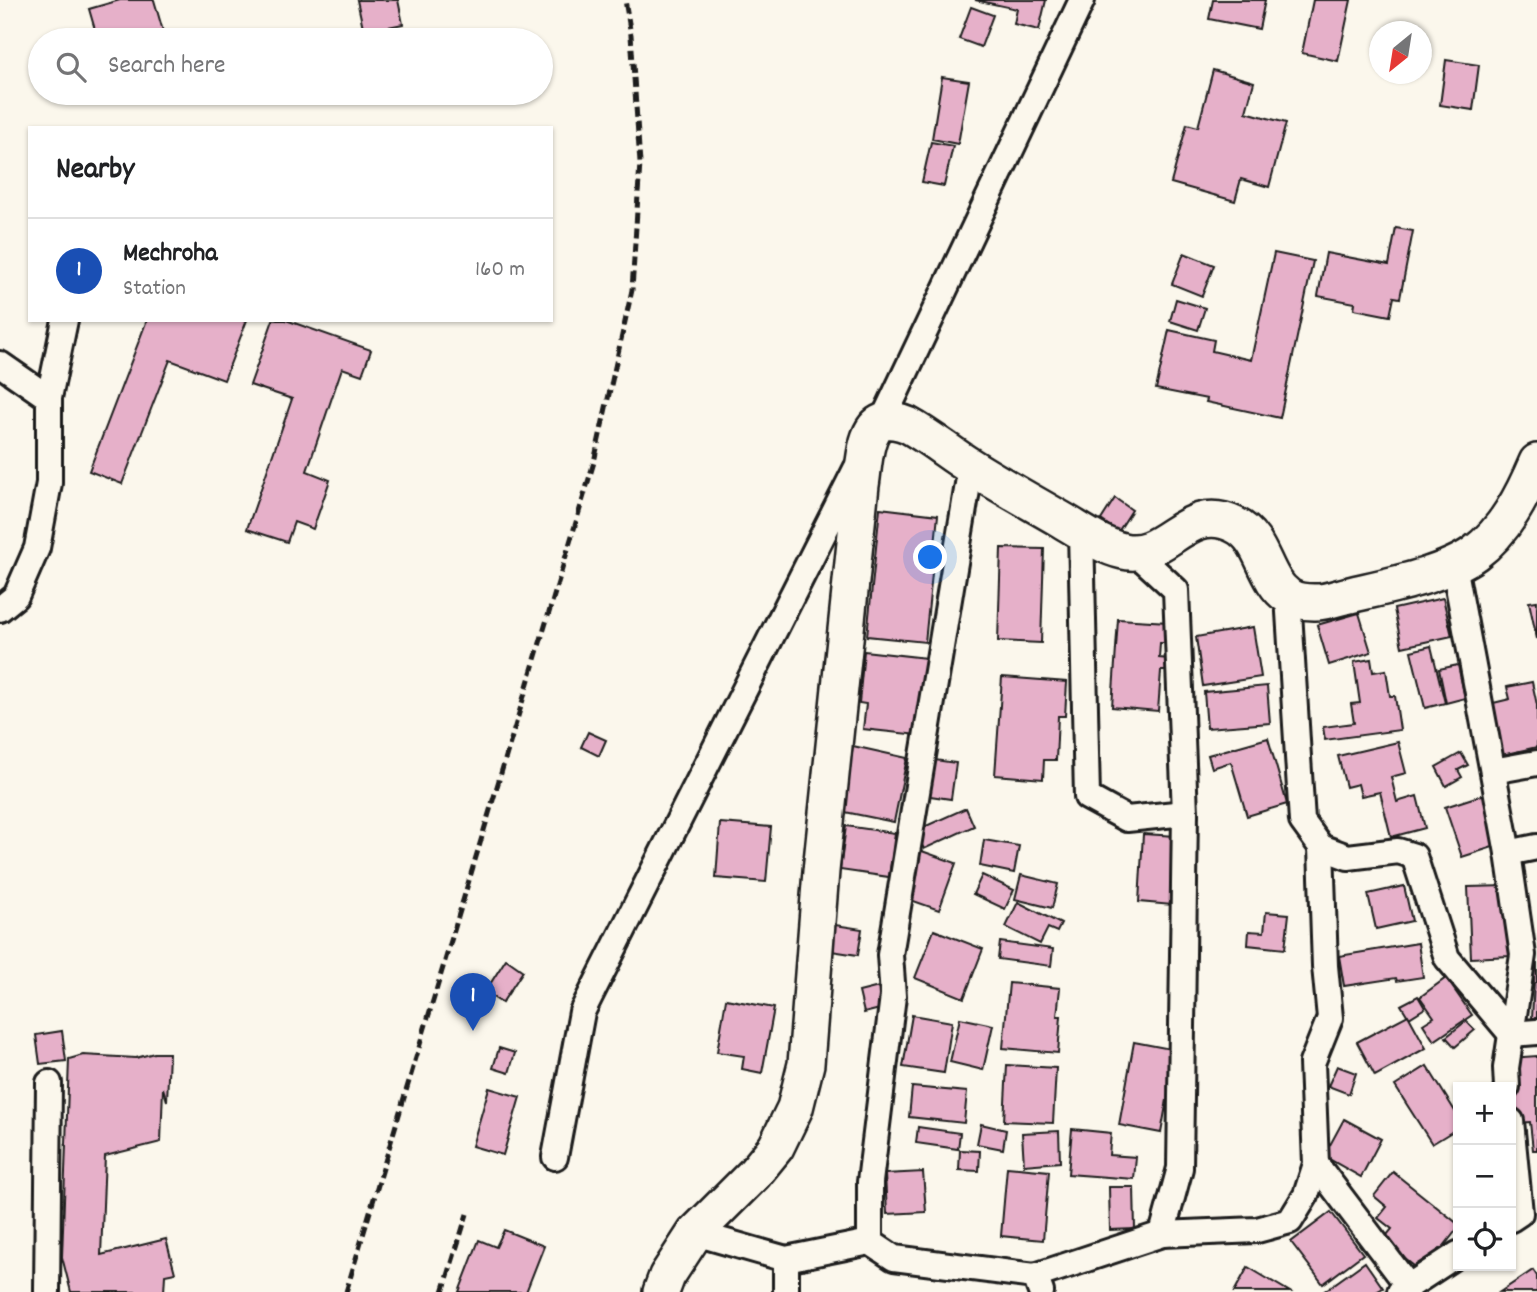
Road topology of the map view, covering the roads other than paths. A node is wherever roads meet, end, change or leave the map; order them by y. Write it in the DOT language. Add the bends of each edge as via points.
graph roads {
  1 [pos="1082,0"];
  2 [pos="65,322"];
  3 [pos="0,364"];
  4 [pos="48,398"];
  5 [pos="874,436"];
  6 [pos="1537,462"];
  7 [pos="971,467"];
  8 [pos="1081,531"];
  9 [pos="1136,553"];
  10 [pos="1454,565"];
  11 [pos="1288,596"];
  12 [pos="0,609"];
  13 [pos="1537,763"];
  14 [pos="1493,771"];
  15 [pos="1185,813"];
  16 [pos="1321,847"];
  17 [pos="1537,847"];
  18 [pos="1508,853"];
  19 [pos="1537,1032"];
  20 [pos="1511,1034"];
  21 [pos="1507,1082"];
  22 [pos="49,1083"];
  23 [pos="1514,1145"];
  24 [pos="555,1157"];
  25 [pos="1316,1164"];
  26 [pos="1522,1218"];
  27 [pos="695,1233"];
  28 [pos="1162,1234"];
  29 [pos="870,1242"];
  30 [pos="1453,1257"];
  31 [pos="786,1259"];
  32 [pos="1038,1284"];
  33 [pos="1405,1289"];
  34 [pos="47,1292"];
  35 [pos="661,1292"];
  36 [pos="786,1292"];
  1 -- 5 [label="street"];
  2 -- 4 [label="street"];
  3 -- 4 [label="street"];
  4 -- 12 [label="street" via="49,483 37,548 16,596"];
  5 -- 7 [label="main road" via="894,421 907,425"];
  5 -- 24 [label="street" via="582,1012"];
  5 -- 27 [label="main road" via="821,870 806,1065 795,1108 776,1147"];
  6 -- 10 [label="main road" via="1504,524 1475,553"];
  7 -- 8 [label="main road"];
  7 -- 29 [label="street" via="890,955 893,996 870,1182"];
  8 -- 9 [label="main road" via="1108,547"];
  8 -- 15 [label="street" via="1087,797 1127,819"];
  9 -- 11 [label="main road" via="1194,521 1217,519 1237,525 1255,542 1276,584"];
  9 -- 15 [label="street" via="1176,590"];
  10 -- 11 [label="main road" via="1316,603"];
  10 -- 14 [label="street"];
  11 -- 16 [label="street" via="1302,821"];
  13 -- 14 [label="street"];
  14 -- 18 [label="street"];
  15 -- 28 [label="street" via="1180,1168"];
  16 -- 20 [label="street" via="1348,857 1398,851 1413,856 1447,958"];
  16 -- 25 [label="street" via="1330,1018 1312,1063"];
  17 -- 18 [label="street"];
  18 -- 20 [label="street" via="1523,955"];
  19 -- 20 [label="street"];
  20 -- 21 [label="street"];
  22 -- 34 [label="street"];
  23 -- 26 [label="street"];
  25 -- 28 [label="street" via="1306,1195 1290,1220 1257,1230"];
  25 -- 33 [label="street"];
  27 -- 31 [label="street"];
  27 -- 35 [label="main road"];
  28 -- 32 [label="street"];
  29 -- 31 [label="street"];
  29 -- 32 [label="street" via="894,1258"];
  30 -- 33 [label="street"];
  31 -- 36 [label="street"];
}
